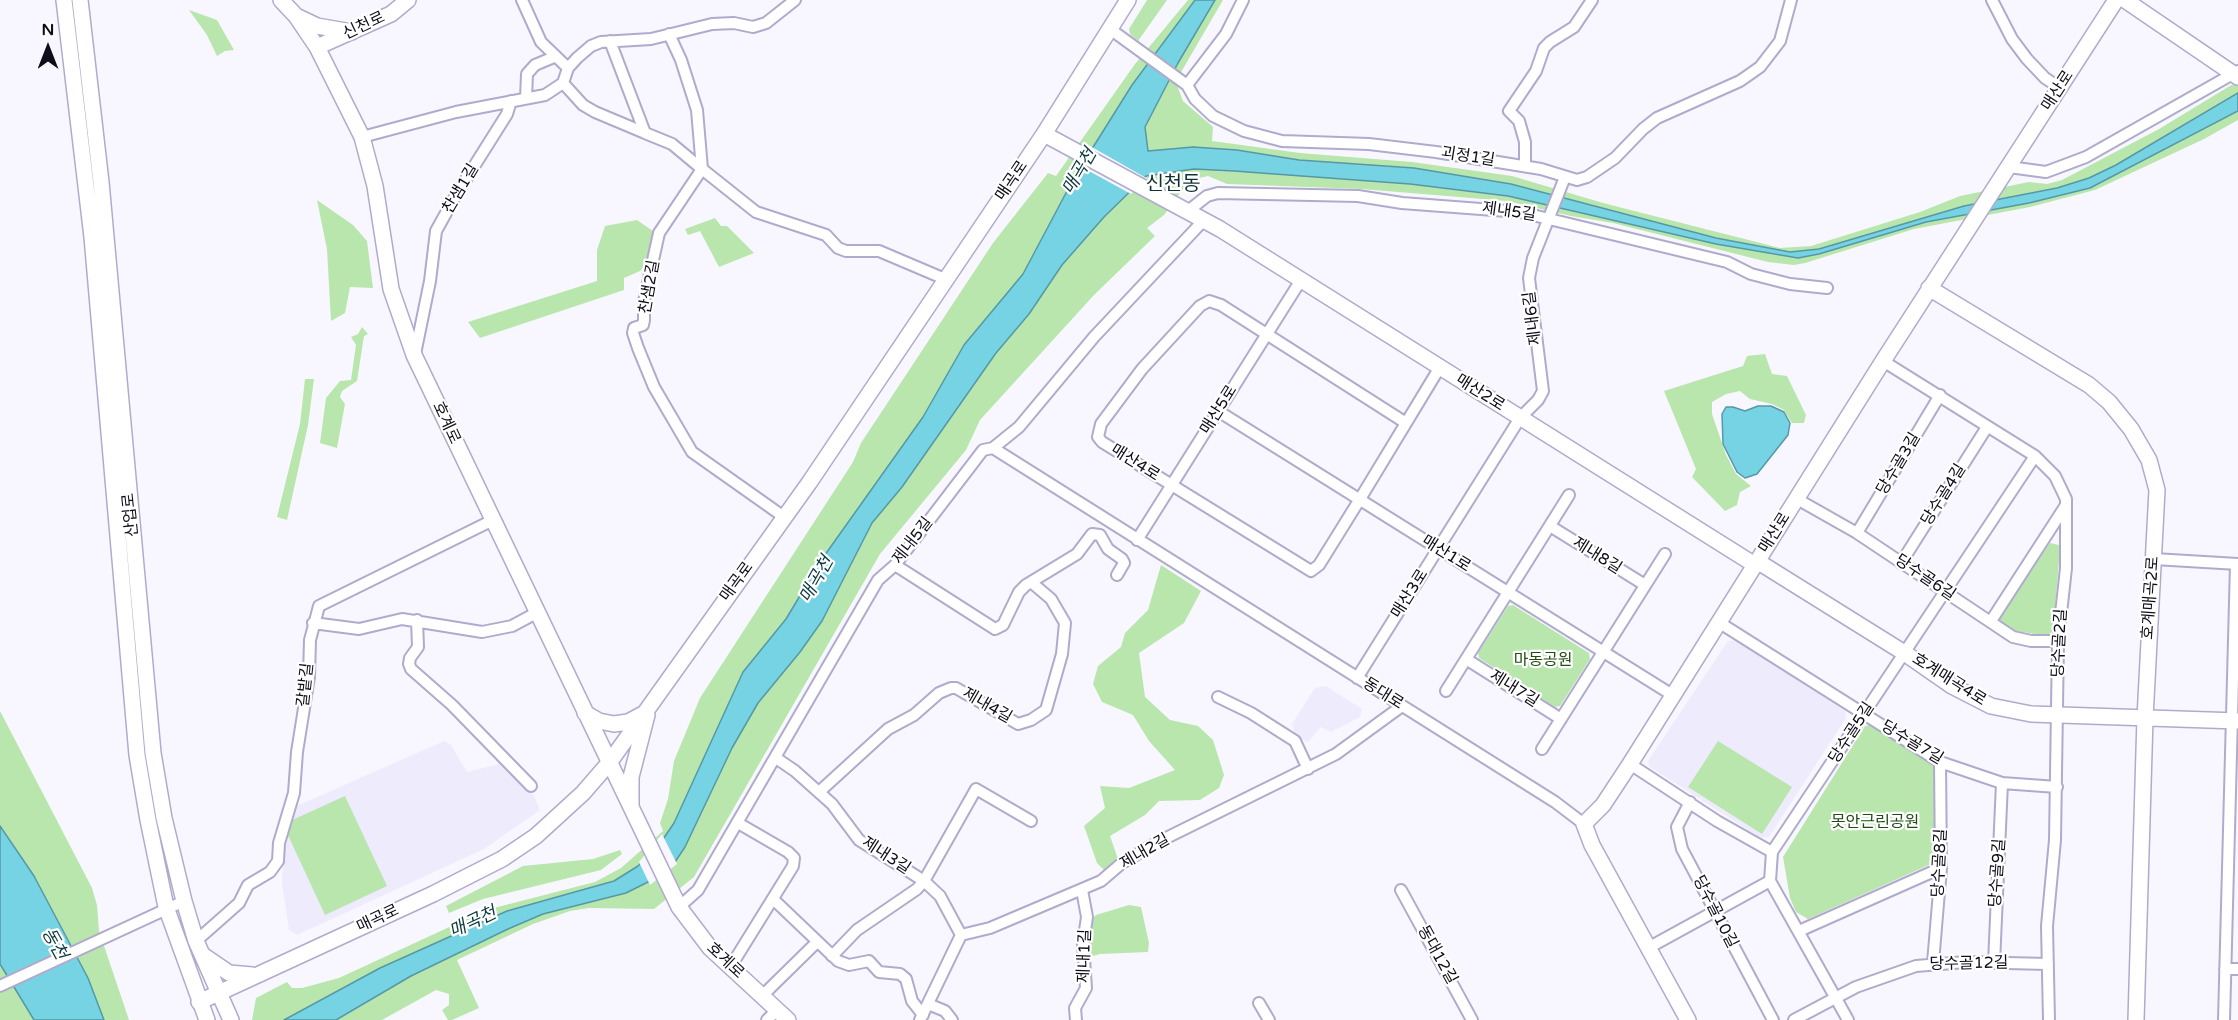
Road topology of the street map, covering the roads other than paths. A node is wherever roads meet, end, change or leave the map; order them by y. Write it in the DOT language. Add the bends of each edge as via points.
graph roads {
  1 [pos="64,0"];
  2 [pos="80,0"];
  3 [pos="281,0"];
  4 [pos="408,0"];
  5 [pos="522,0"];
  6 [pos="795,0"];
  7 [pos="1128,0"];
  8 [pos="1244,0"];
  9 [pos="1592,0"];
  10 [pos="1791,0"];
  11 [pos="1992,0"];
  12 [pos="2116,0"];
  13 [pos="2125,0"];
  14 [pos="296,16"];
  15 [pos="1110,28"];
  16 [pos="352,32"];
  17 [pos="669,34"];
  18 [pos="610,41"];
  19 [pos="317,47"];
  20 [pos="554,57"];
  21 [pos="568,68"];
  22 [pos="2237,74"];
  23 [pos="1182,82"];
  24 [pos="563,83"];
  25 [pos="2060,88"];
  26 [pos="526,98"];
  27 [pos="511,101"];
  28 [pos="645,133"];
  29 [pos="1044,134"];
  30 [pos="362,137"];
  31 [pos="1525,166"];
  32 [pos="2008,167"];
  33 [pos="702,170"];
  34 [pos="1563,181"];
  35 [pos="1184,209"];
  36 [pos="1550,216"];
  37 [pos="1204,220"];
  38 [pos="945,279"];
  39 [pos="1301,280"];
  40 [pos="1827,288"];
  41 [pos="1929,288"];
  42 [pos="1267,334"];
  43 [pos="414,355"];
  44 [pos="1883,361"];
  45 [pos="1440,367"];
  46 [pos="1940,395"];
  47 [pos="1218,411"];
  48 [pos="1520,418"];
  49 [pos="1406,423"];
  50 [pos="1987,427"];
  51 [pos="993,448"];
  52 [pos="2035,456"];
  53 [pos="1171,486"];
  54 [pos="1569,495"];
  55 [pos="1797,499"];
  56 [pos="1360,500"];
  57 [pos="2066,504"];
  58 [pos="784,517"];
  59 [pos="493,520"];
  60 [pos="1550,526"];
  61 [pos="2067,527"];
  62 [pos="2050,531"];
  63 [pos="1857,533"];
  64 [pos="1137,540"];
  65 [pos="2044,542"];
  66 [pos="2066,546"];
  67 [pos="1438,549"];
  68 [pos="1665,554"];
  69 [pos="2154,559"];
  70 [pos="1756,563"];
  71 [pos="1901,563"];
  72 [pos="2237,564"];
  73 [pos="895,565"];
  74 [pos="1117,575"];
  75 [pos="1032,582"];
  76 [pos="1645,585"];
  77 [pos="1509,593"];
  78 [pos="1946,594"];
  79 [pos="538,612"];
  80 [pos="417,620"];
  81 [pos="1991,621"];
  82 [pos="313,623"];
  83 [pos="1720,623"];
  84 [pos="2058,641"];
  85 [pos="1603,652"];
  86 [pos="1906,654"];
  87 [pos="1466,659"];
  88 [pos="1357,678"];
  89 [pos="1446,691"];
  90 [pos="1674,696"];
  91 [pos="1218,697"];
  92 [pos="1402,706"];
  93 [pos="646,710"];
  94 [pos="585,713"];
  95 [pos="1864,714"];
  96 [pos="2056,715"];
  97 [pos="1561,718"];
  98 [pos="2145,718"];
  99 [pos="2235,721"];
  100 [pos="1542,749"];
  101 [pos="776,758"];
  102 [pos="1940,762"];
  103 [pos="609,763"];
  104 [pos="1630,764"];
  105 [pos="1308,770"];
  106 [pos="2002,783"];
  107 [pos="531,786"];
  108 [pos="2057,787"];
  109 [pos="819,792"];
  110 [pos="2235,792"];
  111 [pos="1690,802"];
  112 [pos="631,809"];
  113 [pos="1032,821"];
  114 [pos="738,823"];
  115 [pos="1584,824"];
  116 [pos="1772,852"];
  117 [pos="1941,868"];
  118 [pos="924,881"];
  119 [pos="1770,881"];
  120 [pos="1082,890"];
  121 [pos="1401,890"];
  122 [pos="773,899"];
  123 [pos="184,901"];
  124 [pos="166,907"];
  125 [pos="679,907"];
  126 [pos="1714,910"];
  127 [pos="1799,931"];
  128 [pos="961,936"];
  129 [pos="817,942"];
  130 [pos="199,947"];
  131 [pos="1648,948"];
  132 [pos="832,956"];
  133 [pos="1933,963"];
  134 [pos="1994,963"];
  135 [pos="2048,964"];
  136 [pos="730,966"];
  137 [pos="2225,969"];
  138 [pos="2238,969"];
  139 [pos="258,975"];
  140 [pos="0,986"];
  141 [pos="219,993"];
  142 [pos="763,995"];
  143 [pos="1836,997"];
  144 [pos="199,1002"];
  145 [pos="1259,1003"];
  146 [pos="928,1004"];
  147 [pos="783,1015"];
  148 [pos="921,1018"];
  149 [pos="207,1020"];
  150 [pos="231,1020"];
  151 [pos="767,1020"];
  152 [pos="952,1020"];
  153 [pos="1076,1020"];
  154 [pos="1269,1020"];
  155 [pos="1472,1020"];
  156 [pos="1688,1020"];
  157 [pos="1773,1020"];
  158 [pos="1794,1020"];
  159 [pos="1848,1020"];
  160 [pos="2049,1020"];
  161 [pos="2136,1020"];
  162 [pos="2224,1020"];
  1 -- 124 [label="street, 산업로" via="94,260 137,755"];
  2 -- 123 [label="street, 산업로" via="101,182 153,753"];
  3 -- 14 [label="street, 호계로"];
  4 -- 16 [label="street, 신천로" via="391,14"];
  5 -- 20 [label="street" via="532,26"];
  6 -- 17 [label="street" via="766,23 753,27 712,24"];
  7 -- 15 [label="street, 매곡로"];
  8 -- 23 [label="street" via="1226,34"];
  9 -- 31 [label="street" via="1574,27 1544,48 1536,71 1509,111 1519,121 1525,142"];
  10 -- 34 [label="street, 괴정1길" via="1780,41 1760,67 1740,81 1657,118 1615,158 1587,177"];
  11 -- 25 [label="street" via="2027,59"];
  12 -- 25 [label="street, 매산로"];
  13 -- 22 [label="street"];
  14 -- 16 [label="street" via="317,26"];
  14 -- 19 [label="street, 호계로"];
  15 -- 23 [label="street, 괴정1길"];
  15 -- 29 [label="street, 매곡로"];
  16 -- 19 [label="street, 신천로"];
  17 -- 18 [label="street"];
  17 -- 33 [label="street" via="697,110"];
  18 -- 21 [label="street" via="591,45"];
  18 -- 28 [label="street"];
  19 -- 30 [label="street, 호계로"];
  20 -- 21 [label="street"];
  20 -- 26 [label="street" via="535,65 527,74"];
  21 -- 24 [label="street"];
  22 -- 32 [label="street" via="2086,157 2046,172"];
  23 -- 31 [label="street, 괴정1길" via="1213,116 1244,131 1282,141 1382,146"];
  24 -- 26 [label="street" via="545,95"];
  24 -- 28 [label="street" via="583,105"];
  25 -- 32 [label="street, 매산로"];
  26 -- 27 [label="street"];
  27 -- 30 [label="street"];
  27 -- 43 [label="street, 찬샘1길" via="507,114 436,231"];
  28 -- 33 [label="street" via="672,144"];
  29 -- 35 [label="street, 매산2로"];
  29 -- 38 [label="street, 매곡로"];
  30 -- 43 [label="street, 호계로" via="375,186 391,289"];
  31 -- 34 [label="street, 괴정1길"];
  32 -- 41 [label="street, 매산로"];
  33 -- 38 [label="street" via="756,212 826,235 846,251 879,251"];
  33 -- 58 [label="street, 찬샘2길" via="659,232 644,301 643,325 634,328 633,333 654,387 692,452"];
  34 -- 36 [label="street, 제내6길"];
  35 -- 36 [label="street, 제내5길" via="1218,193 1267,193 1358,196"];
  35 -- 37 [label="street, 매산2로"];
  36 -- 40 [label="street, 제내5길" via="1727,262 1751,274"];
  36 -- 48 [label="street, 제내6길" via="1529,278 1543,391"];
  37 -- 39 [label="street, 매산2로"];
  37 -- 51 [label="street, 제내5길" via="1094,338 1019,427"];
  38 -- 58 [label="street, 매곡로"];
  39 -- 42 [label="street, 매산5로"];
  39 -- 45 [label="street, 매산2로"];
  41 -- 44 [label="street, 매산로"];
  41 -- 69 [label="street, 호계매곡2로" via="2090,385 2131,429 2148,460 2157,490"];
  42 -- 47 [label="street, 매산5로"];
  42 -- 49 [label="street, 매산4로"];
  42 -- 53 [label="street, 매산4로" via="1221,305 1204,302 1142,369 1101,424 1098,437 1102,442"];
  43 -- 59 [label="street, 호계로"];
  44 -- 46 [label="street, 당수골2길"];
  44 -- 55 [label="street, 매산로"];
  45 -- 48 [label="street, 매산2로"];
  45 -- 49 [label="street, 매산4로"];
  46 -- 50 [label="street, 당수골2길"];
  46 -- 63 [label="street, 당수골3길"];
  47 -- 53 [label="street, 매산5로"];
  47 -- 56 [label="street, 매산1로"];
  48 -- 67 [label="street, 매산3로"];
  48 -- 70 [label="street, 매산2로"];
  49 -- 56 [label="street, 매산4로"];
  50 -- 52 [label="street, 당수골2길"];
  50 -- 71 [label="street, 당수골4길"];
  51 -- 64 [label="street, 동대로"];
  51 -- 73 [label="street, 제내5길" via="983,450"];
  52 -- 57 [label="street, 당수골2길" via="2055,476"];
  52 -- 78 [label="street, 당수골5길"];
  53 -- 56 [label="street, 매산4로" via="1311,571 1319,565"];
  53 -- 64 [label="street, 매산5로"];
  54 -- 60 [label="street"];
  55 -- 63 [label="street, 당수골6길"];
  55 -- 70 [label="street, 매산로"];
  56 -- 67 [label="street, 매산1로"];
  57 -- 61 [label="street, 당수골2길"];
  57 -- 62 [label="street"];
  58 -- 93 [label="street, 매곡로"];
  59 -- 79 [label="street, 호계로"];
  59 -- 82 [label="street" via="319,606"];
  60 -- 76 [label="street, 제내8길"];
  60 -- 77 [label="street"];
  61 -- 62 [label="street"];
  61 -- 66 [label="street, 당수골2길"];
  62 -- 65 [label="street"];
  63 -- 71 [label="street, 당수골6길"];
  64 -- 88 [label="street, 동대로"];
  65 -- 66 [label="street" via="2057,541"];
  65 -- 81 [label="street"];
  66 -- 84 [label="street, 당수골2길"];
  67 -- 77 [label="street, 매산1로"];
  67 -- 88 [label="street, 매산3로"];
  68 -- 76 [label="street"];
  69 -- 72 [label="street"];
  69 -- 98 [label="street, 호계매곡2로"];
  70 -- 83 [label="street, 매산로"];
  70 -- 86 [label="street, 호계매곡4로"];
  71 -- 78 [label="street, 당수골6길"];
  72 -- 99 [label="street"];
  73 -- 75 [label="street" via="995,629 1003,625 1019,592"];
  73 -- 101 [label="street, 제내5길" via="878,580"];
  74 -- 75 [label="street" via="1124,562 1095,533 1068,561"];
  75 -- 109 [label="street, 제내4길" via="1051,599 1065,623 1062,654 1046,710 1018,724 951,688 888,729"];
  76 -- 85 [label="street"];
  77 -- 85 [label="street, 매산1로"];
  77 -- 87 [label="street"];
  78 -- 81 [label="street, 당수골6길"];
  78 -- 86 [label="street, 당수골5길"];
  79 -- 80 [label="street" via="512,626 482,632"];
  79 -- 94 [label="street, 호계로"];
  80 -- 82 [label="street" via="396,619 359,629"];
  80 -- 107 [label="street" via="418,647 409,664 411,669"];
  81 -- 84 [label="street, 당수골6길" via="2013,637"];
  82 -- 130 [label="street, 갈밭길" via="294,793 279,843 278,861 270,872 248,885 239,903"];
  83 -- 90 [label="street, 매산로"];
  83 -- 95 [label="street, 당수골7길"];
  84 -- 96 [label="street, 당수골2길"];
  85 -- 90 [label="street, 매산1로"];
  85 -- 97 [label="street"];
  86 -- 95 [label="street, 당수골5길"];
  86 -- 96 [label="street, 호계매곡4로" via="1952,686 1991,706"];
  87 -- 89 [label="street"];
  87 -- 97 [label="street, 제내7길"];
  88 -- 92 [label="street, 동대로"];
  90 -- 104 [label="street, 매산로"];
  91 -- 105 [label="street" via="1295,741"];
  92 -- 105 [label="street, 제내2길" via="1354,743"];
  92 -- 115 [label="street, 동대로"];
  93 -- 94 [label="street" via="628,722 614,724"];
  93 -- 103 [label="street, 매곡로"];
  93 -- 112 [label="street" via="632,777"];
  94 -- 103 [label="street, 호계로"];
  95 -- 102 [label="street, 당수골7길"];
  95 -- 116 [label="street, 당수골5길"];
  96 -- 98 [label="street, 호계매곡4로"];
  96 -- 108 [label="street, 당수골2길"];
  97 -- 100 [label="street"];
  98 -- 99 [label="street, 호계매곡4로"];
  98 -- 161 [label="street, 호계매곡2로"];
  99 -- 110 [label="street"];
  101 -- 109 [label="street, 제내3길"];
  101 -- 114 [label="street, 제내5길"];
  102 -- 106 [label="street, 당수골7길"];
  102 -- 117 [label="street, 당수골8길"];
  103 -- 112 [label="street, 호계로"];
  103 -- 139 [label="street, 매곡로" via="554,821 502,859"];
  104 -- 111 [label="street"];
  104 -- 115 [label="street, 매산로" via="1604,805"];
  105 -- 120 [label="street, 제내2길" via="1156,843"];
  106 -- 108 [label="street, 당수골7길"];
  106 -- 134 [label="street, 당수골9길"];
  108 -- 135 [label="street, 당수골2길"];
  109 -- 118 [label="street, 제내3길" via="859,840"];
  110 -- 137 [label="street"];
  111 -- 116 [label="street"];
  111 -- 126 [label="street, 당수골10길" via="1677,835"];
  112 -- 125 [label="street, 호계로"];
  113 -- 118 [label="street" via="976,789"];
  114 -- 122 [label="street" via="794,858"];
  114 -- 125 [label="street, 제내5길" via="698,890"];
  115 -- 131 [label="street"];
  116 -- 119 [label="street, 당수골5길"];
  117 -- 127 [label="street"];
  117 -- 133 [label="street, 당수골8길"];
  118 -- 128 [label="street, 제내3길" via="940,896"];
  118 -- 132 [label="street" via="857,930"];
  119 -- 126 [label="street"];
  119 -- 127 [label="street"];
  120 -- 128 [label="street, 제내2길"];
  120 -- 153 [label="street, 제내1길" via="1087,917 1083,944 1086,988 1076,1008"];
  121 -- 155 [label="street, 동대12길"];
  122 -- 129 [label="street"];
  122 -- 136 [label="street"];
  123 -- 124 [label="street"];
  123 -- 130 [label="street, 산업로"];
  124 -- 140 [label="street"];
  124 -- 144 [label="street, 산업로"];
  125 -- 136 [label="street, 호계로" via="710,948"];
  126 -- 131 [label="street"];
  126 -- 157 [label="street, 당수골10길"];
  127 -- 143 [label="street"];
  128 -- 146 [label="street"];
  129 -- 132 [label="street"];
  129 -- 142 [label="street"];
  130 -- 139 [label="street" via="229,973"];
  130 -- 141 [label="street, 산업로"];
  131 -- 156 [label="street"];
  132 -- 148 [label="street" via="844,964 869,961 879,972 900,974 906,979"];
  133 -- 134 [label="street, 당수골12길"];
  133 -- 143 [label="street, 당수골12길" via="1878,978"];
  134 -- 135 [label="street, 당수골12길"];
  135 -- 160 [label="street, 당수골2길"];
  136 -- 142 [label="street, 호계로"];
  137 -- 138 [label="street"];
  137 -- 162 [label="street"];
  139 -- 141 [label="street, 매곡로"];
  141 -- 144 [label="street, 매곡로"];
  141 -- 150 [label="street, 산업로"];
  142 -- 147 [label="street, 호계로"];
  143 -- 158 [label="street, 당수골12길"];
  143 -- 159 [label="street"];
  144 -- 149 [label="street, 산업로"];
  145 -- 154 [label="street"];
  146 -- 148 [label="street"];
  146 -- 152 [label="street" via="945,1011"];
  147 -- 151 [label="street, 호계로"];
}
